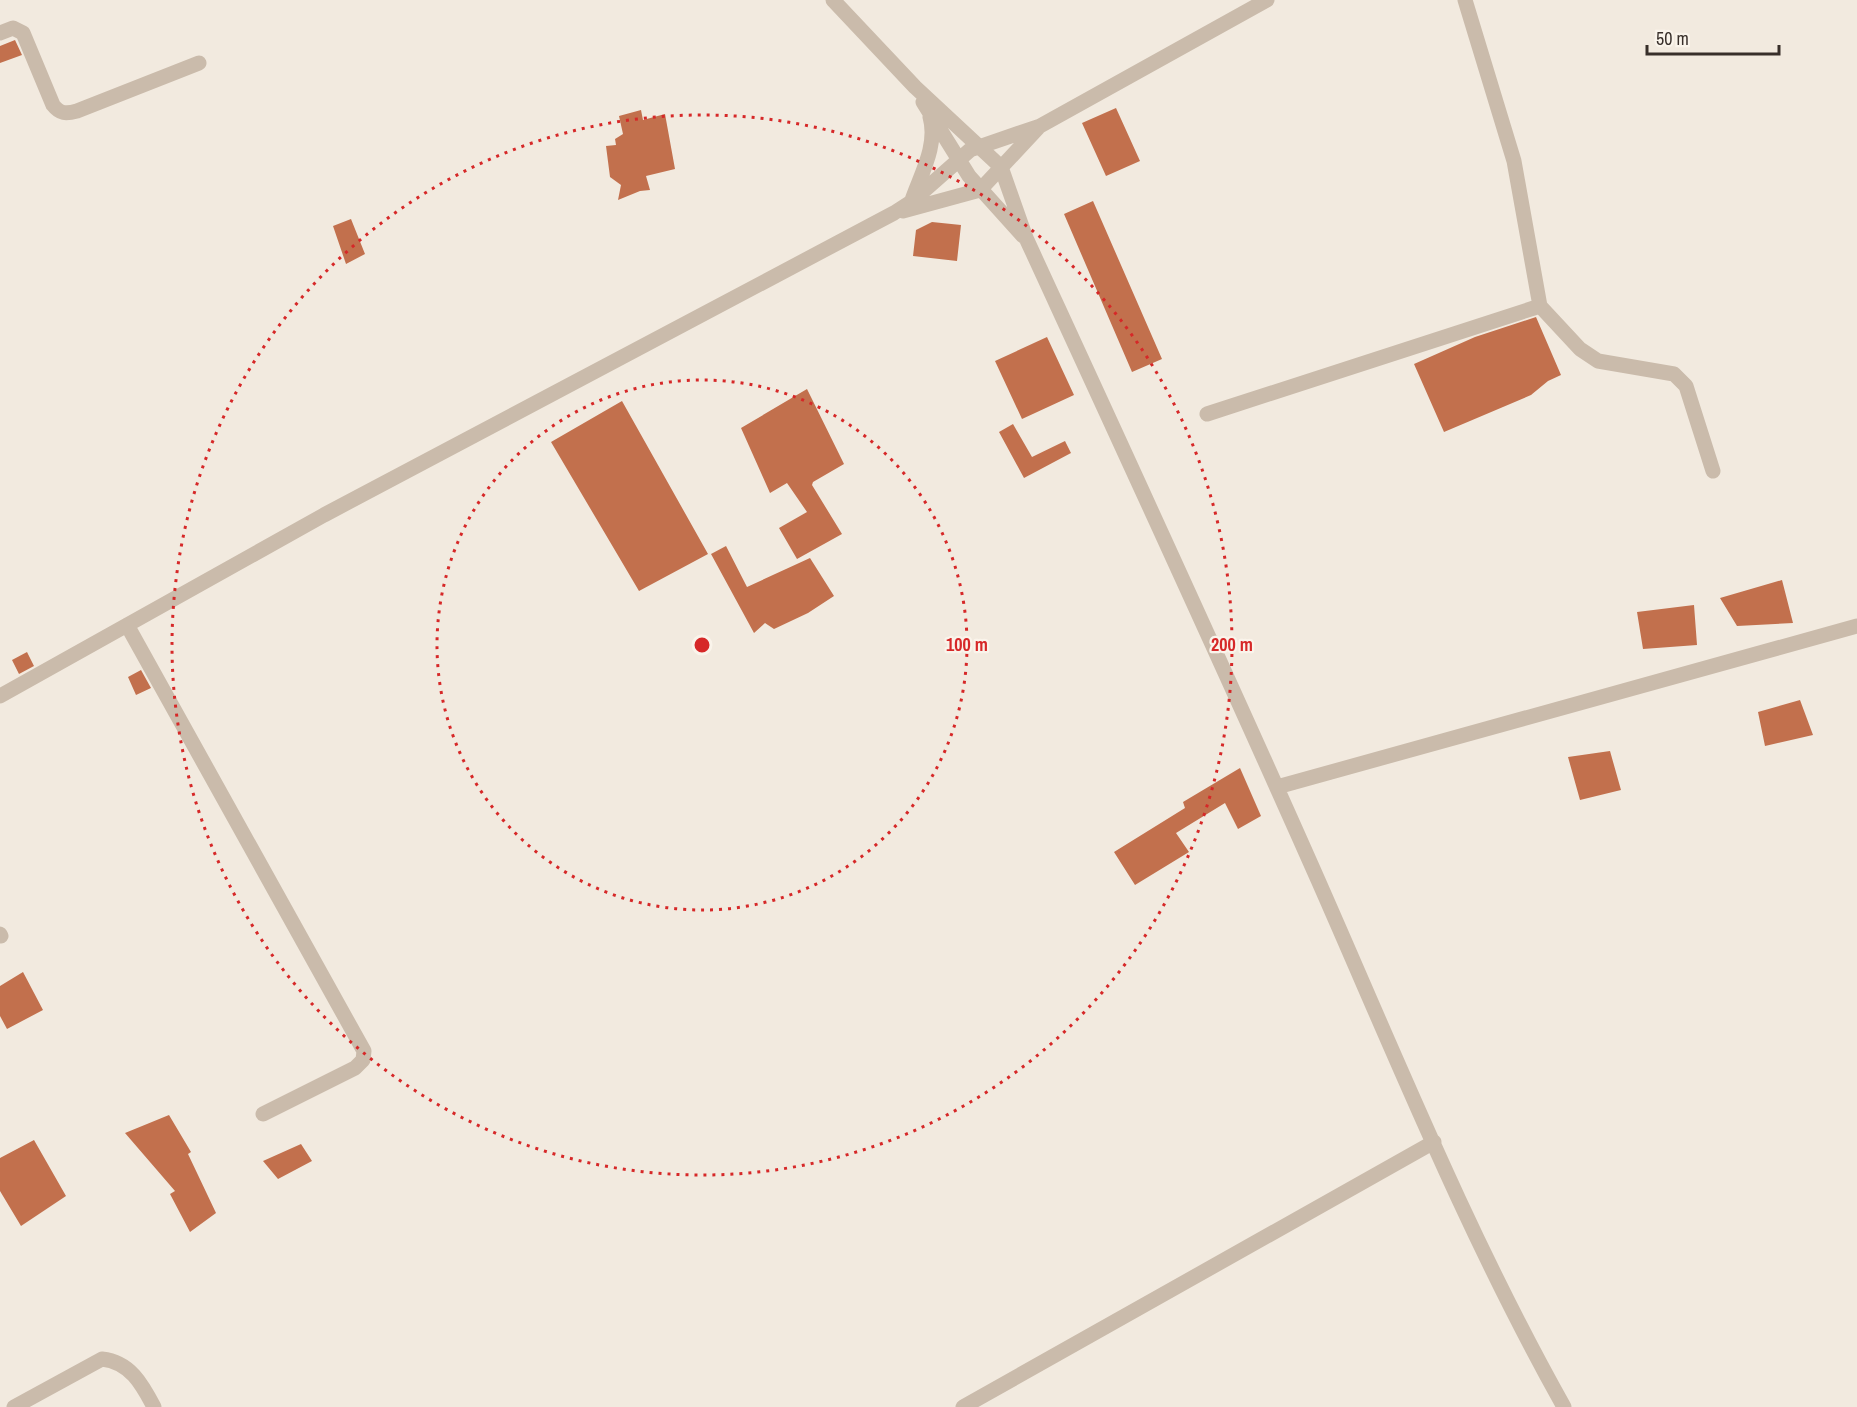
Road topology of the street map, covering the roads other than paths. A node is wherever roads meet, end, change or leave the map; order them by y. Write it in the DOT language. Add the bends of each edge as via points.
graph roads {
  1 [pos="833,0"];
  2 [pos="1267,0"];
  3 [pos="1465,0"];
  4 [pos="0,33"];
  5 [pos="199,63"];
  6 [pos="915,87"];
  7 [pos="927,108"];
  8 [pos="1040,126"];
  9 [pos="980,146"];
  10 [pos="958,159"];
  11 [pos="1001,167"];
  12 [pos="980,190"];
  13 [pos="911,202"];
  14 [pos="894,213"];
  15 [pos="1026,238"];
  16 [pos="1540,306"];
  17 [pos="1207,414"];
  18 [pos="1713,471"];
  19 [pos="127,625"];
  20 [pos="1857,626"];
  21 [pos="0,696"];
  22 [pos="1277,787"];
  23 [pos="263,1114"];
  24 [pos="1434,1142"];
  25 [pos="14,1407"];
  26 [pos="154,1407"];
  27 [pos="963,1407"];
  28 [pos="1564,1407"];
  1 -- 6 [label="street"];
  2 -- 8 [label="street"];
  3 -- 16 [label="street" via="1514,161"];
  4 -- 5 [label="street" via="13,28 24,33 53,105 64,113"];
  6 -- 7 [label="street"];
  6 -- 9 [label="street"];
  7 -- 10 [label="street"];
  7 -- 13 [label="street" via="932,137"];
  8 -- 9 [label="street"];
  8 -- 11 [label="street"];
  9 -- 10 [label="street"];
  9 -- 11 [label="street"];
  10 -- 12 [label="street"];
  10 -- 13 [label="street"];
  11 -- 12 [label="street"];
  11 -- 15 [label="street"];
  12 -- 14 [label="street"];
  12 -- 15 [label="street"];
  13 -- 14 [label="street"];
  14 -- 19 [label="street" via="324,514"];
  15 -- 22 [label="street"];
  16 -- 17 [label="street"];
  16 -- 18 [label="street" via="1580,349 1598,361 1680,378"];
  19 -- 21 [label="street"];
  19 -- 23 [label="street" via="364,1051 363,1060 354,1068"];
  20 -- 22 [label="street"];
  22 -- 24 [label="street"];
  24 -- 27 [label="street"];
  24 -- 28 [label="street" via="1519,1326"];
  25 -- 26 [label="street" via="102,1359 124,1366 136,1376"];
}
